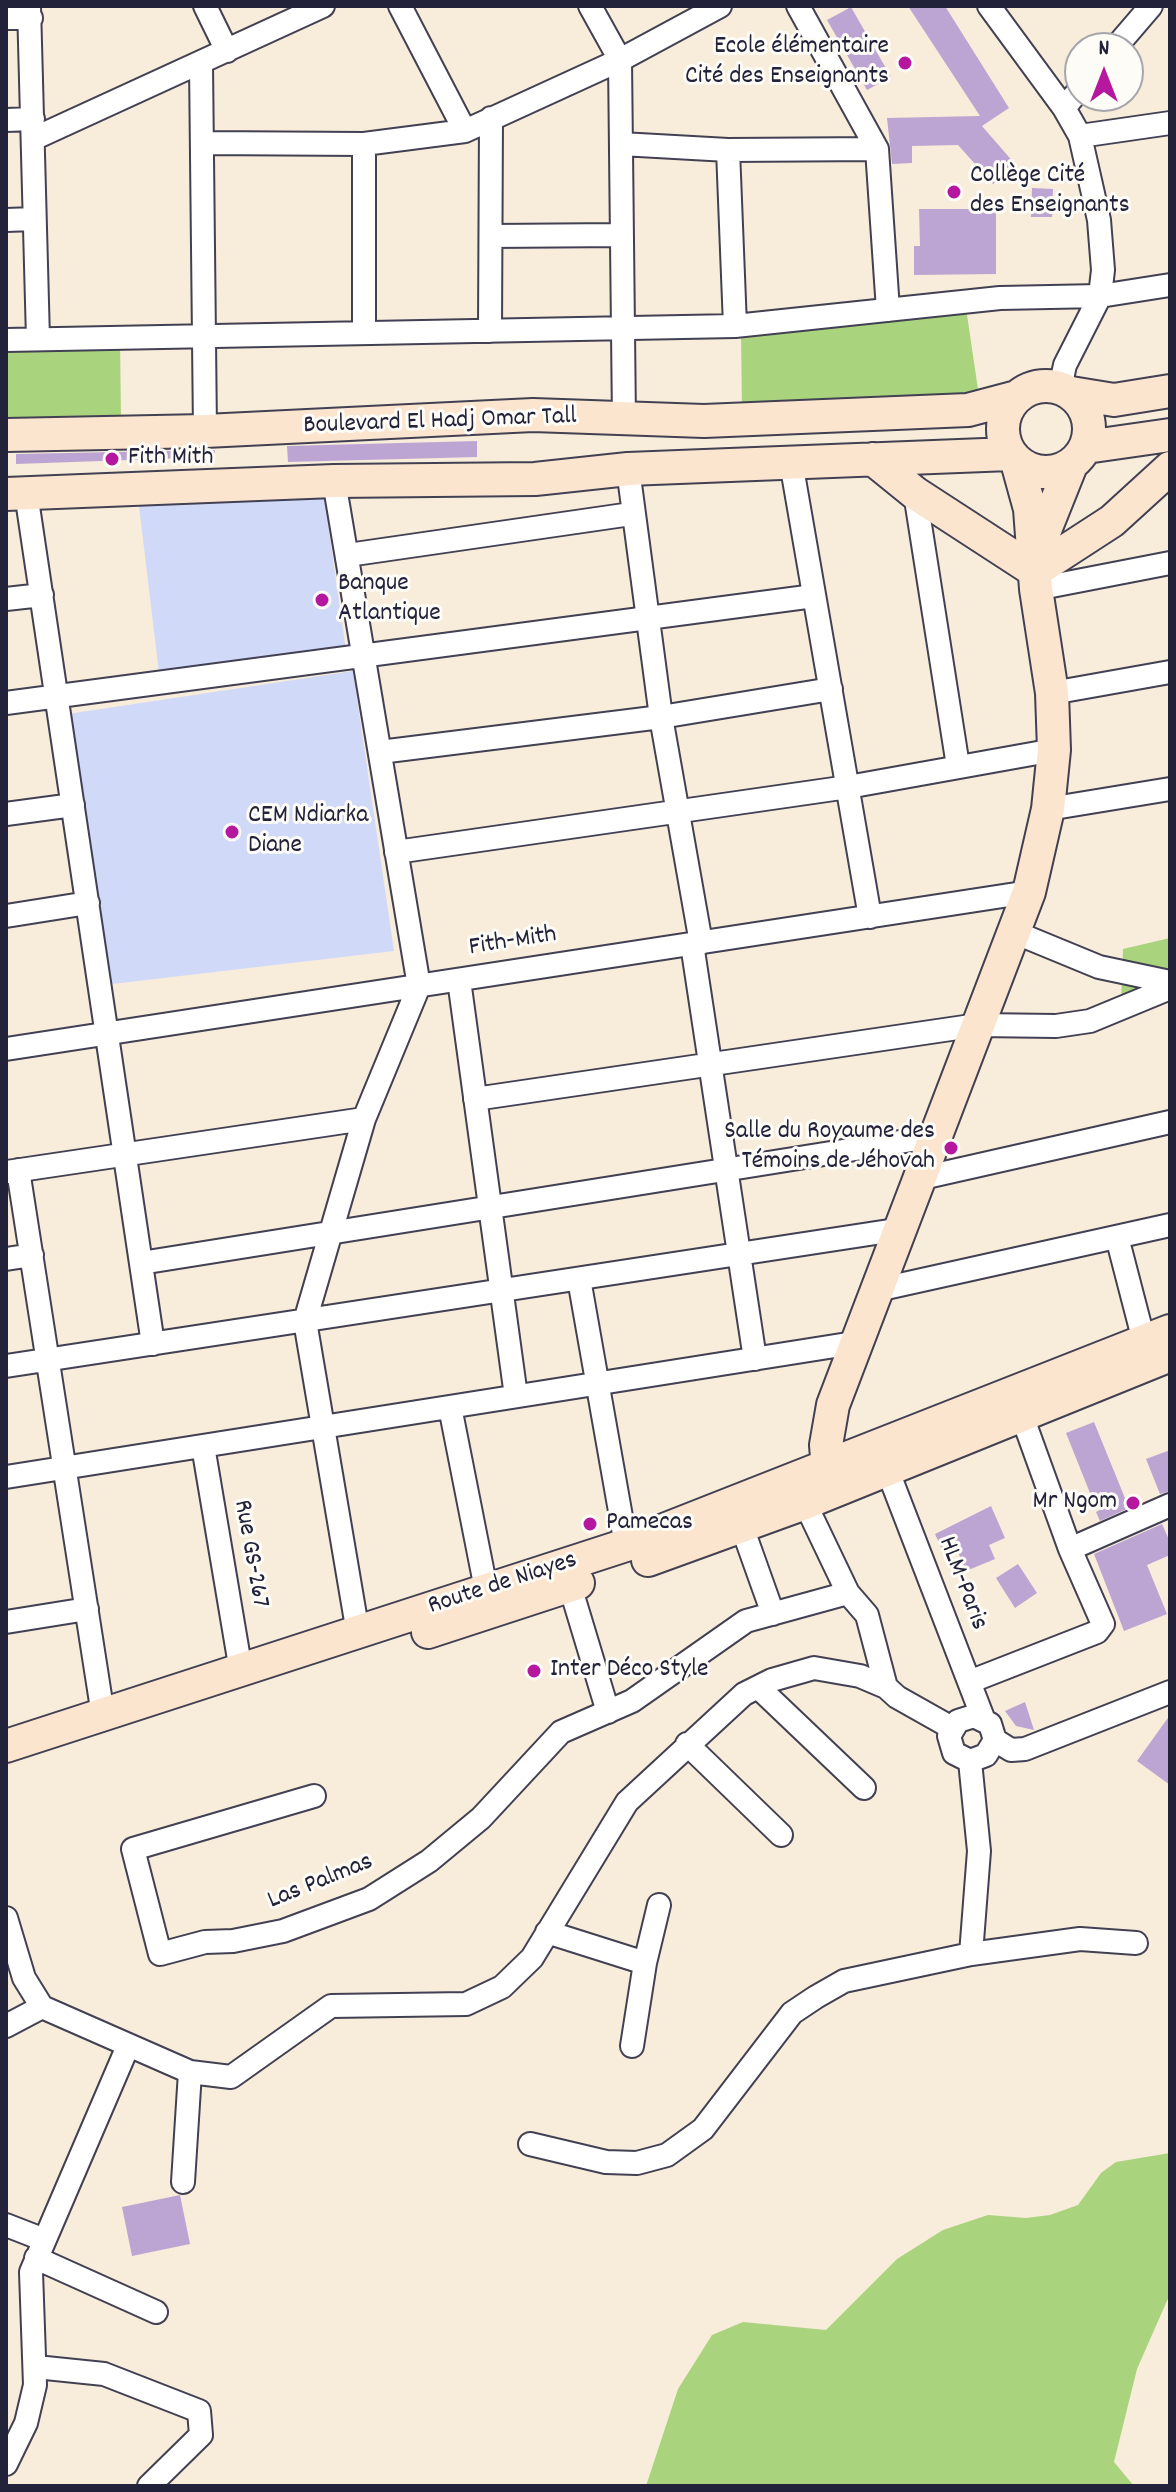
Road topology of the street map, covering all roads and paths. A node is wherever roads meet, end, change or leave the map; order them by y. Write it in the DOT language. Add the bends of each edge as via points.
graph roads {
  1 [pos="205,6"];
  2 [pos="323,6"];
  3 [pos="400,6"];
  4 [pos="590,6"];
  5 [pos="720,6"];
  6 [pos="798,6"];
  7 [pos="989,6"];
  8 [pos="1151,6"];
  9 [pos="30,12"];
  10 [pos="6,18"];
  11 [pos="1129,32"];
  12 [pos="227,51"];
  13 [pos="620,60"];
  14 [pos="201,64"];
  15 [pos="1064,108"];
  16 [pos="1066,112"];
  17 [pos="491,118"];
  18 [pos="6,120"];
  19 [pos="1170,123"];
  20 [pos="33,129"];
  21 [pos="465,131"];
  22 [pos="1080,136"];
  23 [pos="202,143"];
  24 [pos="364,144"];
  25 [pos="621,144"];
  26 [pos="877,149"];
  27 [pos="728,150"];
  28 [pos="34,219"];
  29 [pos="6,220"];
  30 [pos="621,235"];
  31 [pos="491,236"];
  32 [pos="1170,285"];
  33 [pos="1100,296"];
  34 [pos="888,310"];
  35 [pos="735,326"];
  36 [pos="621,328"];
  37 [pos="490,331"];
  38 [pos="364,333"];
  39 [pos="206,336"];
  40 [pos="38,339"];
  41 [pos="6,340"];
  42 [pos="1065,391"];
  43 [pos="1170,391"];
  44 [pos="1017,397"];
  45 [pos="624,421"];
  46 [pos="205,431"];
  47 [pos="6,435"];
  48 [pos="1170,435"];
  49 [pos="1079,456"];
  50 [pos="1014,458"];
  51 [pos="873,459"];
  52 [pos="791,462"];
  53 [pos="1170,468"];
  54 [pos="628,469"];
  55 [pos="334,481"];
  56 [pos="915,493"];
  57 [pos="16,494"];
  58 [pos="631,514"];
  59 [pos="348,555"];
  60 [pos="1170,563"];
  61 [pos="1035,572"];
  62 [pos="42,595"];
  63 [pos="814,596"];
  64 [pos="6,599"];
  65 [pos="647,618"];
  66 [pos="362,655"];
  67 [pos="1170,672"];
  68 [pos="831,689"];
  69 [pos="1052,693"];
  70 [pos="57,695"];
  71 [pos="6,703"];
  72 [pos="661,717"];
  73 [pos="1054,750"];
  74 [pos="380,752"];
  75 [pos="958,766"];
  76 [pos="848,787"];
  77 [pos="1170,789"];
  78 [pos="73,805"];
  79 [pos="1048,809"];
  80 [pos="678,811"];
  81 [pos="6,814"];
  82 [pos="396,852"];
  83 [pos="1029,892"];
  84 [pos="88,903"];
  85 [pos="6,916"];
  86 [pos="870,917"];
  87 [pos="1014,932"];
  88 [pos="697,943"];
  89 [pos="459,980"];
  90 [pos="1170,982"];
  91 [pos="419,986"];
  92 [pos="1170,988"];
  93 [pos="978,1025"];
  94 [pos="107,1034"];
  95 [pos="6,1049"];
  96 [pos="710,1062"];
  97 [pos="475,1099"];
  98 [pos="364,1119"];
  99 [pos="1170,1122"];
  100 [pos="937,1136"];
  101 [pos="125,1155"];
  102 [pos="12,1171"];
  103 [pos="727,1171"];
  104 [pos="922,1178"];
  105 [pos="490,1208"];
  106 [pos="1170,1225"];
  107 [pos="902,1229"];
  108 [pos="331,1231"];
  109 [pos="1117,1237"];
  110 [pos="739,1254"];
  111 [pos="32,1255"];
  112 [pos="6,1259"];
  113 [pos="141,1263"];
  114 [pos="579,1279"];
  115 [pos="877,1290"];
  116 [pos="502,1291"];
  117 [pos="305,1321"];
  118 [pos="854,1343"];
  119 [pos="1161,1343"];
  120 [pos="153,1344"];
  121 [pos="755,1359"];
  122 [pos="48,1360"];
  123 [pos="6,1366"];
  124 [pos="596,1384"];
  125 [pos="516,1396"];
  126 [pos="450,1407"];
  127 [pos="1022,1416"];
  128 [pos="325,1427"];
  129 [pos="203,1446"];
  130 [pos="65,1467"];
  131 [pos="887,1469"];
  132 [pos="6,1477"];
  133 [pos="821,1488"];
  134 [pos="1170,1505"];
  135 [pos="742,1527"];
  136 [pos="626,1545"];
  137 [pos="1070,1549"];
  138 [pos="570,1586"];
  139 [pos="486,1589"];
  140 [pos="848,1593"];
  141 [pos="87,1609"];
  142 [pos="773,1614"];
  143 [pos="6,1622"];
  144 [pos="358,1633"];
  145 [pos="241,1671"];
  146 [pos="969,1682"];
  147 [pos="758,1687"];
  148 [pos="886,1687"];
  149 [pos="1170,1692"];
  150 [pos="608,1712"];
  151 [pos="103,1715"];
  152 [pos="983,1718"];
  153 [pos="952,1728"];
  154 [pos="995,1740"];
  155 [pos="687,1744"];
  156 [pos="6,1746"];
  157 [pos="970,1761"];
  158 [pos="6,1766"];
  159 [pos="864,1788"];
  160 [pos="314,1796"];
  161 [pos="781,1835"];
  162 [pos="659,1905"];
  163 [pos="6,1918"];
  164 [pos="547,1932"];
  165 [pos="1136,1943"];
  166 [pos="971,1954"];
  167 [pos="645,1963"];
  168 [pos="42,2007"];
  169 [pos="6,2026"];
  170 [pos="128,2046"];
  171 [pos="632,2046"];
  172 [pos="190,2072"];
  173 [pos="530,2144"];
  174 [pos="183,2182"];
  175 [pos="6,2225"];
  176 [pos="39,2249"];
  177 [pos="156,2312"];
  178 [pos="36,2367"];
  179 [pos="6,2464"];
  180 [pos="149,2486"];
  1 -- 12 [label="street"];
  2 -- 12 [label="street"];
  3 -- 21 [label="street"];
  4 -- 13 [label="street"];
  5 -- 13 [label="street"];
  6 -- 26 [label="street"];
  7 -- 15 [label="street"];
  8 -- 11 [label="street"];
  9 -- 10 [label="street"];
  9 -- 20 [label="street"];
  12 -- 14 [label="street"];
  13 -- 17 [label="street"];
  13 -- 25 [label="street"];
  14 -- 20 [label="street"];
  14 -- 23 [label="street"];
  16 -- 22 [label="street"];
  17 -- 21 [label="street"];
  17 -- 31 [label="street"];
  18 -- 20 [label="street"];
  19 -- 22 [label="street"];
  20 -- 28 [label="street"];
  21 -- 24 [label="street"];
  22 -- 33 [label="street" via="1099,220"];
  23 -- 24 [label="street"];
  23 -- 39 [label="street"];
  24 -- 38 [label="street"];
  25 -- 27 [label="street"];
  25 -- 30 [label="street"];
  26 -- 27 [label="street"];
  26 -- 34 [label="street"];
  27 -- 35 [label="street"];
  28 -- 29 [label="street"];
  28 -- 40 [label="street"];
  30 -- 31 [label="street"];
  30 -- 36 [label="street"];
  31 -- 37 [label="street"];
  32 -- 33 [label="street"];
  33 -- 34 [label="street" via="1000,298"];
  33 -- 42 [label="street" via="1065,365"];
  34 -- 35 [label="street"];
  35 -- 36 [label="street"];
  36 -- 37 [label="street"];
  36 -- 45 [label="street"];
  37 -- 38 [label="street"];
  38 -- 39 [label="street"];
  39 -- 40 [label="street"];
  39 -- 46 [label="street"];
  40 -- 41 [label="street"];
  42 -- 43 [label="main road, Boulevard El Hadj Omar Tall" via="1114,400"];
  42 -- 44 [label="main road, Boulevard El Hadj Omar Tall" via="1037,387"];
  42 -- 49 [label="main road" via="1088,417"];
  44 -- 45 [label="main road, Boulevard El Hadj Omar Tall" via="968,410"];
  44 -- 50 [label="main road" via="1003,423"];
  45 -- 46 [label="main road, Boulevard El Hadj Omar Tall" via="533,415"];
  46 -- 47 [label="main road, Boulevard El Hadj Omar Tall"];
  48 -- 49 [label="main road, Boulevard El Hadj Omar Tall"];
  49 -- 50 [label="main road, Boulevard El Hadj Omar Tall" via="1044,472"];
  49 -- 61 [label="main road"];
  50 -- 51 [label="main road, Boulevard El Hadj Omar Tall"];
  50 -- 61 [label="main road" via="1030,509"];
  51 -- 52 [label="main road, Boulevard El Hadj Omar Tall"];
  51 -- 56 [label="main road"];
  52 -- 54 [label="main road, Boulevard El Hadj Omar Tall"];
  52 -- 63 [label="street"];
  53 -- 61 [label="main road" via="1112,521"];
  54 -- 55 [label="main road, Boulevard El Hadj Omar Tall" via="535,479"];
  54 -- 58 [label="street"];
  55 -- 57 [label="main road, Boulevard El Hadj Omar Tall"];
  55 -- 59 [label="street"];
  56 -- 61 [label="main road"];
  56 -- 75 [label="street"];
  57 -- 62 [label="street"];
  58 -- 59 [label="street"];
  58 -- 65 [label="street"];
  59 -- 66 [label="street"];
  60 -- 61 [label="street"];
  61 -- 69 [label="main road"];
  62 -- 64 [label="street"];
  62 -- 70 [label="street"];
  63 -- 65 [label="street"];
  63 -- 68 [label="street"];
  65 -- 66 [label="street"];
  65 -- 72 [label="street"];
  66 -- 70 [label="street"];
  66 -- 74 [label="street"];
  67 -- 69 [label="street"];
  68 -- 72 [label="street"];
  68 -- 76 [label="street"];
  69 -- 73 [label="main road"];
  70 -- 71 [label="street"];
  70 -- 78 [label="street"];
  72 -- 74 [label="street"];
  72 -- 80 [label="street"];
  73 -- 75 [label="street"];
  73 -- 79 [label="main road"];
  74 -- 82 [label="street"];
  75 -- 76 [label="street"];
  76 -- 80 [label="street"];
  76 -- 86 [label="street"];
  77 -- 79 [label="street"];
  78 -- 81 [label="street"];
  78 -- 84 [label="street"];
  79 -- 83 [label="main road"];
  80 -- 82 [label="street"];
  80 -- 88 [label="street"];
  82 -- 91 [label="street"];
  83 -- 86 [label="street, Fith-Mith"];
  83 -- 87 [label="main road"];
  84 -- 85 [label="street"];
  84 -- 94 [label="street"];
  86 -- 88 [label="street, Fith-Mith"];
  87 -- 90 [label="street" via="1099,967"];
  87 -- 93 [label="main road"];
  88 -- 89 [label="street, Fith-Mith"];
  88 -- 96 [label="street"];
  89 -- 91 [label="street, Fith-Mith"];
  89 -- 97 [label="street"];
  91 -- 94 [label="street, Fith-Mith"];
  91 -- 98 [label="street"];
  92 -- 93 [label="street" via="1090,1021"];
  93 -- 96 [label="street"];
  93 -- 100 [label="main road"];
  94 -- 95 [label="street, Fith-Mith"];
  94 -- 101 [label="street"];
  96 -- 97 [label="street"];
  96 -- 103 [label="street"];
  97 -- 105 [label="street"];
  98 -- 101 [label="street"];
  98 -- 108 [label="street"];
  99 -- 104 [label="street"];
  100 -- 103 [label="street"];
  100 -- 104 [label="main road"];
  101 -- 102 [label="street"];
  101 -- 113 [label="street"];
  102 -- 111 [label="street"];
  103 -- 105 [label="street"];
  103 -- 110 [label="street"];
  104 -- 107 [label="main road"];
  105 -- 108 [label="street"];
  105 -- 116 [label="street"];
  106 -- 109 [label="street"];
  107 -- 110 [label="street"];
  107 -- 115 [label="main road"];
  108 -- 113 [label="street"];
  108 -- 117 [label="street"];
  109 -- 115 [label="street"];
  109 -- 119 [label="street"];
  110 -- 114 [label="street"];
  110 -- 121 [label="street"];
  111 -- 112 [label="street"];
  111 -- 122 [label="street"];
  113 -- 120 [label="street"];
  114 -- 116 [label="street"];
  114 -- 124 [label="street"];
  115 -- 118 [label="main road"];
  116 -- 117 [label="street"];
  116 -- 125 [label="street"];
  117 -- 120 [label="street"];
  117 -- 128 [label="street"];
  118 -- 121 [label="street"];
  118 -- 133 [label="main road" via="829,1421"];
  119 -- 127 [label="main road, Route de Niayes"];
  119 -- 133 [label="main road, Route de Niayes"];
  120 -- 122 [label="street"];
  121 -- 124 [label="street"];
  122 -- 123 [label="street"];
  122 -- 130 [label="street"];
  124 -- 125 [label="street"];
  124 -- 136 [label="street"];
  125 -- 126 [label="street"];
  126 -- 128 [label="street"];
  126 -- 139 [label="street"];
  127 -- 131 [label="main road, Route de Niayes"];
  127 -- 137 [label="street"];
  128 -- 129 [label="street"];
  128 -- 144 [label="street"];
  129 -- 130 [label="street"];
  129 -- 145 [label="street, Rue GS-267"];
  130 -- 132 [label="street"];
  130 -- 141 [label="street"];
  131 -- 133 [label="main road, Route de Niayes"];
  131 -- 146 [label="street, HLM-Paris"];
  133 -- 135 [label="main road, Route de Niayes"];
  133 -- 136 [label="main road, Route de Niayes"];
  133 -- 140 [label="street"];
  134 -- 137 [label="street"];
  135 -- 138 [label="main road, Route de Niayes"];
  135 -- 142 [label="street"];
  136 -- 139 [label="main road, Route de Niayes"];
  137 -- 146 [label="street" via="1102,1629"];
  138 -- 150 [label="street"];
  138 -- 158 [label="main road, Route de Niayes"];
  139 -- 144 [label="main road, Route de Niayes"];
  140 -- 142 [label="street"];
  140 -- 148 [label="street" via="867,1615"];
  141 -- 143 [label="street"];
  141 -- 151 [label="street"];
  142 -- 150 [label="street" via="746,1621 632,1701"];
  144 -- 145 [label="main road, Route de Niayes"];
  145 -- 151 [label="main road, Route de Niayes"];
  146 -- 152 [label="street, HLM-Paris"];
  147 -- 148 [label="street" via="814,1668 860,1676"];
  147 -- 155 [label="street"];
  147 -- 159 [label="street"];
  148 -- 153 [label="street"];
  149 -- 154 [label="street" via="1025,1749 1011,1750"];
  150 -- 160 [label="street, Las Palmas" via="561,1732 481,1818 429,1861 369,1899 283,1931 160,1954 133,1849"];
  151 -- 156 [label="main road, Route de Niayes"];
  152 -- 153 [label="street" via="965,1717"];
  152 -- 154 [label="street"];
  153 -- 157 [label="street" via="954,1753"];
  154 -- 157 [label="street" via="986,1755"];
  155 -- 161 [label="street"];
  155 -- 164 [label="street" via="620,1811"];
  157 -- 166 [label="street" via="979,1851"];
  162 -- 167 [label="street"];
  163 -- 168 [label="street" via="24,1978"];
  164 -- 167 [label="street"];
  164 -- 172 [label="street" via="519,1974 485,1997 466,2004 331,2006 237,2074 222,2078"];
  165 -- 166 [label="street" via="1080,1939"];
  166 -- 173 [label="street" via="844,1981 816,1997 792,2013 703,2129 667,2155 637,2163 606,2162"];
  167 -- 171 [label="street"];
  168 -- 169 [label="street"];
  168 -- 170 [label="street"];
  170 -- 172 [label="street"];
  170 -- 176 [label="street"];
  172 -- 174 [label="street"];
  175 -- 176 [label="street"];
  176 -- 177 [label="street"];
  176 -- 178 [label="street" via="29,2284"];
  178 -- 179 [label="street" via="32,2405"];
  178 -- 180 [label="street" via="104,2374 199,2411 201,2435"];
}
